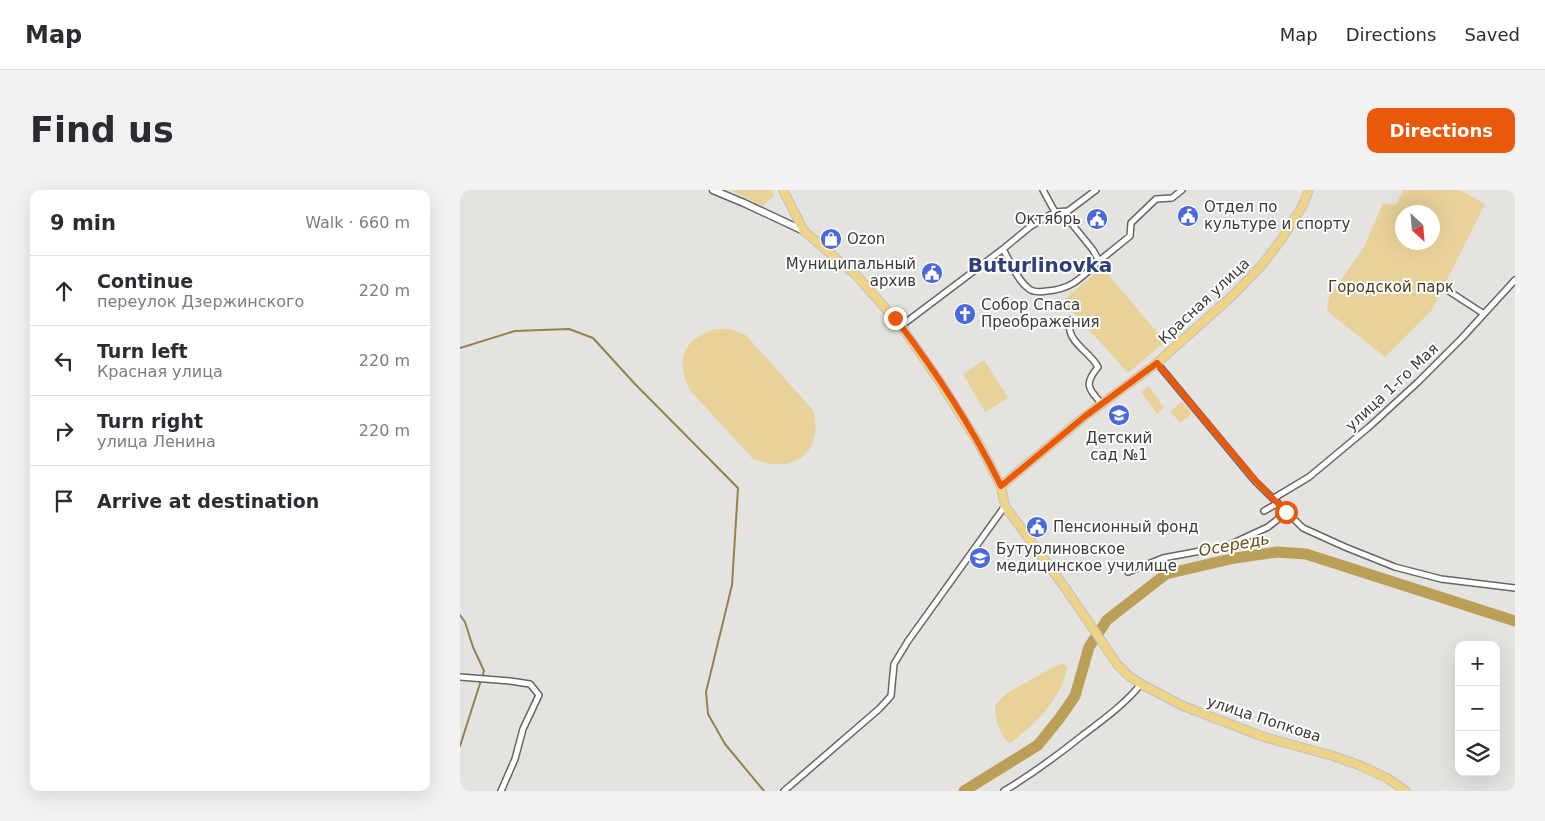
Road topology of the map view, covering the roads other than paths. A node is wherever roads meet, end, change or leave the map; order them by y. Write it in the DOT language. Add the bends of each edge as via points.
graph roads {
  1 [pos="713,190"];
  2 [pos="783,190"];
  3 [pos="1043,190"];
  4 [pos="1096,190"];
  5 [pos="1182,190"];
  6 [pos="1309,190"];
  7 [pos="1056,212"];
  8 [pos="804,231"];
  9 [pos="1003,249"];
  10 [pos="1099,261"];
  11 [pos="1515,280"];
  12 [pos="1441,286"];
  13 [pos="1484,314"];
  14 [pos="1070,320"];
  15 [pos="901,326"];
  16 [pos="1157,363"];
  17 [pos="1102,404"];
  18 [pos="1001,486"];
  19 [pos="1276,501"];
  20 [pos="1006,506"];
  21 [pos="1264,511"];
  22 [pos="1286,512"];
  23 [pos="1128,572"];
  24 [pos="1515,588"];
  25 [pos="460,677"];
  26 [pos="1142,684"];
  27 [pos="501,791"];
  28 [pos="784,791"];
  29 [pos="1004,791"];
  30 [pos="1406,791"];
  1 -- 8 [label="street"];
  2 -- 8 [label="main road"];
  3 -- 7 [label="street"];
  4 -- 7 [label="street" via="1068,211"];
  5 -- 10 [label="street" via="1172,198 1156,199 1131,223 1130,236"];
  6 -- 16 [label="main road, Красная улица" via="1284,235 1262,265"];
  7 -- 9 [label="street" via="1031,226"];
  7 -- 10 [label="street" via="1072,224"];
  8 -- 15 [label="main road" via="857,276"];
  9 -- 10 [label="street" via="1022,283 1029,290 1042,292 1070,286"];
  9 -- 15 [label="street"];
  11 -- 13 [label="street, улица 1-го Мая"];
  12 -- 13 [label="street"];
  13 -- 19 [label="street, улица 1-го Мая" via="1369,427"];
  14 -- 17 [label="street" via="1072,337 1098,367 1089,378 1088,385"];
  15 -- 18 [label="main road" via="979,444"];
  16 -- 17 [label="main road, Красная улица"];
  16 -- 19 [label="street"];
  17 -- 18 [label="main road, Красная улица"];
  18 -- 20 [label="main road"];
  19 -- 21 [label="street, улица 1-го Мая"];
  19 -- 22 [label="street"];
  20 -- 26 [label="main road, улица Попкова" via="1117,664"];
  20 -- 28 [label="street" via="894,664 891,696"];
  22 -- 23 [label="street" via="1268,527 1227,546 1163,558"];
  22 -- 24 [label="street" via="1303,528 1395,567 1440,579"];
  25 -- 27 [label="street" via="530,684 539,696 523,729"];
  26 -- 29 [label="street" via="1112,713"];
  26 -- 30 [label="main road, улица Попкова" via="1229,725 1359,765"];
}
